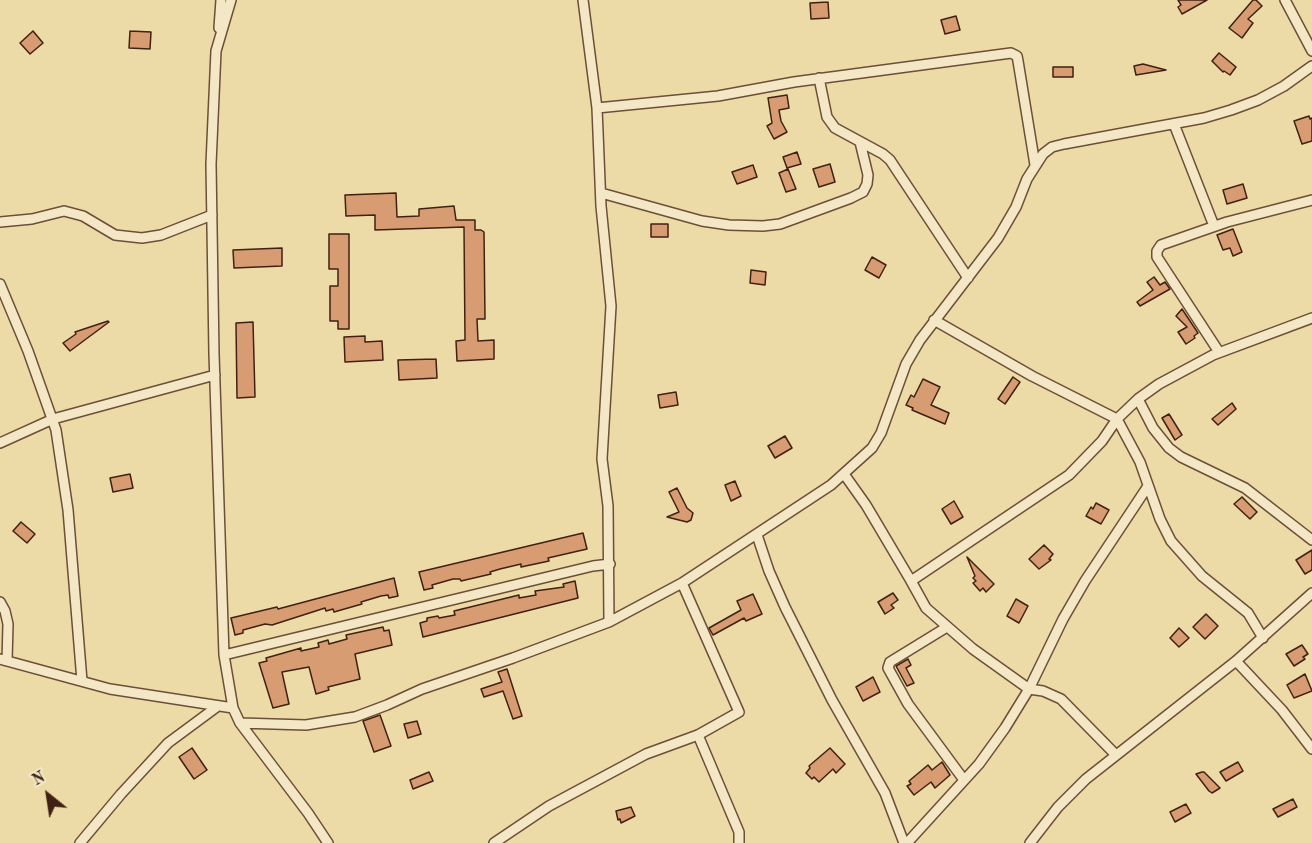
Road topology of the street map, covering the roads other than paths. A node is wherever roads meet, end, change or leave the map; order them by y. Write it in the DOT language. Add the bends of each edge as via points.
graph roads {
  1 [pos="221,0"];
  2 [pos="231,0"];
  3 [pos="583,0"];
  4 [pos="1286,0"];
  5 [pos="216,51"];
  6 [pos="1312,51"];
  7 [pos="1312,66"];
  8 [pos="819,78"];
  9 [pos="597,108"];
  10 [pos="1174,124"];
  11 [pos="860,142"];
  12 [pos="1035,165"];
  13 [pos="601,192"];
  14 [pos="1312,200"];
  15 [pos="212,215"];
  16 [pos="0,222"];
  17 [pos="1214,226"];
  18 [pos="968,278"];
  19 [pos="0,284"];
  20 [pos="1312,318"];
  21 [pos="934,320"];
  22 [pos="1219,352"];
  23 [pos="215,375"];
  24 [pos="1138,399"];
  25 [pos="53,419"];
  26 [pos="1118,419"];
  27 [pos="0,443"];
  28 [pos="844,474"];
  29 [pos="1148,486"];
  30 [pos="757,535"];
  31 [pos="1312,540"];
  32 [pos="610,564"];
  33 [pos="911,581"];
  34 [pos="682,583"];
  35 [pos="1312,593"];
  36 [pos="0,602"];
  37 [pos="609,622"];
  38 [pos="947,627"];
  39 [pos="1263,638"];
  40 [pos="224,655"];
  41 [pos="3,660"];
  42 [pos="1236,661"];
  43 [pos="82,681"];
  44 [pos="1029,688"];
  45 [pos="218,706"];
  46 [pos="233,708"];
  47 [pos="240,723"];
  48 [pos="698,735"];
  49 [pos="1312,749"];
  50 [pos="1115,754"];
  51 [pos="964,780"];
  52 [pos="80,843"];
  53 [pos="328,843"];
  54 [pos="494,843"];
  55 [pos="739,843"];
  56 [pos="906,843"];
  57 [pos="1029,843"];
  1 -- 5 [label="street"];
  2 -- 5 [label="street"];
  3 -- 9 [label="street"];
  4 -- 6 [label="street"];
  5 -- 15 [label="street"];
  7 -- 10 [label="street" via="1258,100"];
  8 -- 9 [label="street" via="718,96"];
  8 -- 11 [label="street" via="827,117 835,128"];
  8 -- 12 [label="street" via="1011,53 1017,56"];
  9 -- 13 [label="street"];
  10 -- 12 [label="street" via="1052,147"];
  10 -- 17 [label="street"];
  11 -- 13 [label="street" via="868,175 863,192 780,224 702,221"];
  11 -- 18 [label="street" via="890,160"];
  12 -- 18 [label="street" via="1008,224"];
  13 -- 32 [label="street" via="611,306 602,459"];
  14 -- 17 [label="street"];
  15 -- 16 [label="street" via="161,236 142,238 115,235 83,216 64,211"];
  15 -- 23 [label="street"];
  17 -- 22 [label="street" via="1161,245 1157,257"];
  18 -- 21 [label="street"];
  19 -- 25 [label="street"];
  20 -- 22 [label="street"];
  21 -- 26 [label="street"];
  21 -- 28 [label="street" via="906,364 881,433 872,448"];
  22 -- 24 [label="street"];
  23 -- 25 [label="street"];
  23 -- 40 [label="street"];
  24 -- 26 [label="street"];
  24 -- 31 [label="street" via="1169,448 1245,488"];
  25 -- 27 [label="street"];
  25 -- 43 [label="street" via="68,510"];
  26 -- 29 [label="street"];
  26 -- 33 [label="street" via="1069,476"];
  28 -- 30 [label="street"];
  28 -- 33 [label="street"];
  29 -- 39 [label="street" via="1171,541 1202,576 1248,613"];
  29 -- 44 [label="street" via="1085,581"];
  30 -- 34 [label="street"];
  30 -- 56 [label="street" via="784,607 885,793"];
  32 -- 37 [label="street"];
  32 -- 40 [label="street"];
  33 -- 38 [label="street" via="926,608"];
  34 -- 37 [label="street"];
  34 -- 48 [label="street" via="739,709"];
  35 -- 39 [label="street"];
  36 -- 41 [label="street" via="8,624"];
  37 -- 47 [label="street" via="355,717 306,725"];
  38 -- 44 [label="street"];
  38 -- 51 [label="street" via="890,662 888,668"];
  39 -- 42 [label="street"];
  40 -- 46 [label="street"];
  41 -- 43 [label="street"];
  42 -- 49 [label="street"];
  42 -- 50 [label="street"];
  43 -- 45 [label="street"];
  44 -- 50 [label="street" via="1061,699"];
  44 -- 51 [label="street" via="993,745"];
  45 -- 46 [label="street"];
  45 -- 52 [label="street" via="168,744"];
  46 -- 47 [label="street"];
  47 -- 53 [label="street"];
  48 -- 54 [label="street" via="646,754 549,806"];
  48 -- 55 [label="street" via="739,832"];
  50 -- 57 [label="street" via="1065,799"];
  51 -- 56 [label="street"];
}
